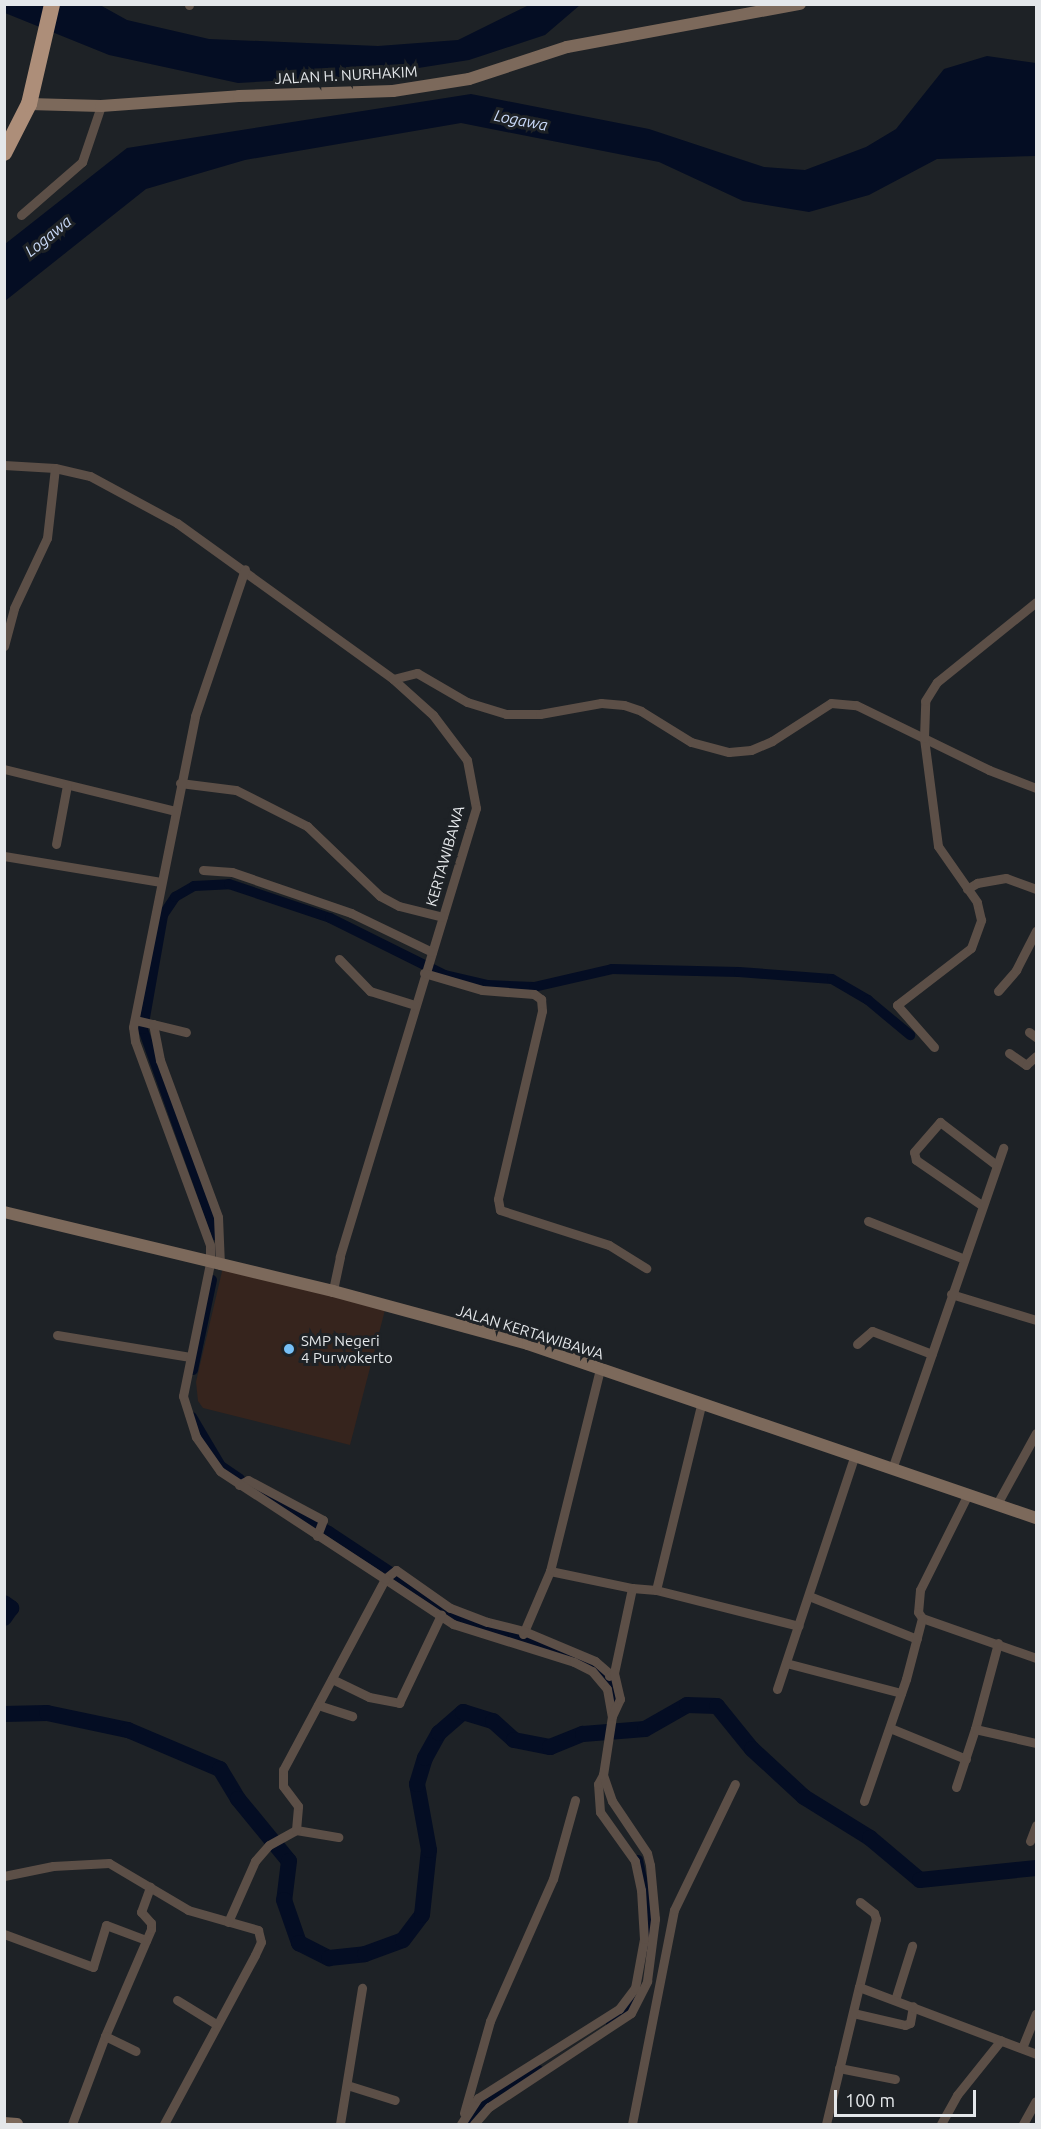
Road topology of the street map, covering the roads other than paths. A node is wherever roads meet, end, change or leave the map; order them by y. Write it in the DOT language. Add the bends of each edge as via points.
graph roads {
  1 [pos="52,4"];
  2 [pos="800,4"];
  3 [pos="29,104"];
  4 [pos="101,106"];
  5 [pos="4,153"];
  6 [pos="21,215"];
  7 [pos="4,465"];
  8 [pos="55,468"];
  9 [pos="246,569"];
  10 [pos="1036,602"];
  11 [pos="4,646"];
  12 [pos="393,678"];
  13 [pos="929,741"];
  14 [pos="4,769"];
  15 [pos="180,783"];
  16 [pos="67,785"];
  17 [pos="1036,788"];
  18 [pos="175,811"];
  19 [pos="56,844"];
  20 [pos="4,856"];
  21 [pos="203,870"];
  22 [pos="162,882"];
  23 [pos="971,886"];
  24 [pos="1036,889"];
  25 [pos="443,919"];
  26 [pos="1036,931"];
  27 [pos="431,955"];
  28 [pos="339,959"];
  29 [pos="425,972"];
  30 [pos="998,991"];
  31 [pos="415,1005"];
  32 [pos="142,1021"];
  33 [pos="186,1032"];
  34 [pos="934,1047"];
  35 [pos="1009,1053"];
  36 [pos="1036,1056"];
  37 [pos="1002,1148"];
  38 [pos="995,1164"];
  39 [pos="205,1198"];
  40 [pos="980,1204"];
  41 [pos="4,1212"];
  42 [pos="868,1221"];
  43 [pos="962,1258"];
  44 [pos="215,1264"];
  45 [pos="646,1268"];
  46 [pos="333,1291"];
  47 [pos="951,1294"];
  48 [pos="1036,1320"];
  49 [pos="57,1335"];
  50 [pos="857,1344"];
  51 [pos="932,1354"];
  52 [pos="190,1357"];
  53 [pos="600,1369"];
  54 [pos="701,1405"];
  55 [pos="1036,1433"];
  56 [pos="854,1458"];
  57 [pos="892,1469"];
  58 [pos="242,1483"];
  59 [pos="968,1494"];
  60 [pos="997,1504"];
  61 [pos="1036,1518"];
  62 [pos="321,1530"];
  63 [pos="550,1571"];
  64 [pos="389,1575"];
  65 [pos="632,1588"];
  66 [pos="656,1590"];
  67 [pos="809,1596"];
  68 [pos="441,1615"];
  69 [pos="922,1618"];
  70 [pos="798,1626"];
  71 [pos="522,1637"];
  72 [pos="917,1639"];
  73 [pos="998,1643"];
  74 [pos="1036,1658"];
  75 [pos="786,1663"];
  76 [pos="608,1677"];
  77 [pos="332,1679"];
  78 [pos="777,1689"];
  79 [pos="902,1693"];
  80 [pos="318,1705"];
  81 [pos="352,1716"];
  82 [pos="890,1728"];
  83 [pos="975,1729"];
  84 [pos="1036,1743"];
  85 [pos="966,1759"];
  86 [pos="603,1773"];
  87 [pos="735,1784"];
  88 [pos="956,1787"];
  89 [pos="575,1800"];
  90 [pos="864,1801"];
  91 [pos="1036,1825"];
  92 [pos="296,1830"];
  93 [pos="338,1837"];
  94 [pos="1030,1840"];
  95 [pos="4,1876"];
  96 [pos="150,1887"];
  97 [pos="860,1902"];
  98 [pos="650,1918"];
  99 [pos="228,1922"];
  100 [pos="671,1922"];
  101 [pos="4,1934"];
  102 [pos="146,1940"];
  103 [pos="912,1946"];
  104 [pos="647,1955"];
  105 [pos="859,1987"];
  106 [pos="362,1988"];
  107 [pos="177,2000"];
  108 [pos="895,2000"];
  109 [pos="913,2006"];
  110 [pos="853,2013"];
  111 [pos="1036,2014"];
  112 [pos="216,2024"];
  113 [pos="105,2036"];
  114 [pos="1001,2040"];
  115 [pos="1022,2048"];
  116 [pos="136,2051"];
  117 [pos="1036,2054"];
  118 [pos="839,2068"];
  119 [pos="895,2079"];
  120 [pos="347,2085"];
  121 [pos="395,2100"];
  122 [pos="1036,2101"];
  123 [pos="462,2120"];
  124 [pos="4,2123"];
  125 [pos="16,2124"];
  126 [pos="72,2124"];
  127 [pos="164,2124"];
  128 [pos="340,2124"];
  129 [pos="474,2124"];
  130 [pos="632,2124"];
  131 [pos="826,2124"];
  132 [pos="941,2124"];
  133 [pos="1023,2124"];
  1 -- 3 [label="highway"];
  2 -- 4 [label="street, JALAN H. NURHAKIM" via="567,48 469,79 393,91"];
  3 -- 4 [label="street, JALAN H. NURHAKIM"];
  3 -- 5 [label="highway"];
  4 -- 6 [label="street" via="82,162"];
  7 -- 8 [label="street, KERTAWIBAWA"];
  8 -- 9 [label="street, KERTAWIBAWA" via="90,476 110,486 177,523"];
  8 -- 11 [label="street" via="47,538 14,608"];
  9 -- 12 [label="street, KERTAWIBAWA"];
  9 -- 15 [label="street" via="199,700"];
  10 -- 13 [label="street" via="930,690 923,709"];
  12 -- 13 [label="street" via="417,673 467,702 506,714 540,714 601,703 624,705 691,742 729,752 751,750 771,741 831,703 868,708"];
  12 -- 25 [label="street, KERTAWIBAWA" via="433,715 455,743 467,760 476,793 474,816"];
  13 -- 17 [label="street"];
  13 -- 23 [label="street" via="938,846"];
  14 -- 16 [label="street"];
  15 -- 18 [label="street"];
  15 -- 25 [label="street" via="236,790 307,826 380,896"];
  16 -- 18 [label="street"];
  16 -- 19 [label="street"];
  18 -- 22 [label="street"];
  20 -- 22 [label="street"];
  21 -- 27 [label="street" via="232,872 351,913"];
  22 -- 32 [label="street"];
  23 -- 24 [label="street" via="1006,878"];
  23 -- 34 [label="street" via="981,920 976,940 959,959 897,1006"];
  25 -- 27 [label="street, KERTAWIBAWA"];
  26 -- 30 [label="street" via="1016,970"];
  27 -- 29 [label="street, KERTAWIBAWA"];
  28 -- 31 [label="street" via="370,992"];
  29 -- 31 [label="street, KERTAWIBAWA"];
  29 -- 45 [label="street" via="482,990 534,994 541,999 542,1011 498,1199 500,1210 609,1245"];
  31 -- 46 [label="street, KERTAWIBAWA"];
  32 -- 33 [label="street"];
  32 -- 39 [label="street" via="160,1060"];
  32 -- 39 [label="street" via="135,1041"];
  35 -- 36 [label="street" via="1026,1065"];
  37 -- 38 [label="street"];
  38 -- 40 [label="street"];
  38 -- 40 [label="street" via="940,1122 914,1152 916,1160"];
  39 -- 44 [label="street"];
  39 -- 44 [label="street" via="221,1240"];
  40 -- 43 [label="street"];
  41 -- 44 [label="street, JALAN KERTAWIBAWA"];
  42 -- 43 [label="street"];
  43 -- 47 [label="street"];
  44 -- 46 [label="street, JALAN KERTAWIBAWA"];
  44 -- 52 [label="street"];
  46 -- 53 [label="street, JALAN KERTAWIBAWA" via="520,1342"];
  47 -- 48 [label="street"];
  47 -- 51 [label="street"];
  49 -- 52 [label="street"];
  50 -- 51 [label="street" via="872,1331"];
  51 -- 57 [label="street"];
  52 -- 58 [label="street" via="184,1381 185,1411 196,1437 220,1471"];
  53 -- 54 [label="street, JALAN KERTAWIBAWA"];
  53 -- 63 [label="street"];
  54 -- 56 [label="street, JALAN KERTAWIBAWA"];
  54 -- 66 [label="street"];
  55 -- 60 [label="street"];
  56 -- 57 [label="street, JALAN KERTAWIBAWA"];
  56 -- 67 [label="street"];
  57 -- 59 [label="street, JALAN KERTAWIBAWA"];
  58 -- 62 [label="street"];
  58 -- 62 [label="street" via="323,1520"];
  59 -- 60 [label="street, JALAN KERTAWIBAWA"];
  59 -- 69 [label="street" via="918,1595"];
  60 -- 61 [label="street, JALAN KERTAWIBAWA"];
  62 -- 64 [label="street"];
  63 -- 65 [label="street"];
  63 -- 71 [label="street"];
  64 -- 68 [label="street"];
  64 -- 71 [label="street" via="450,1608"];
  64 -- 77 [label="street"];
  65 -- 66 [label="street"];
  65 -- 76 [label="street"];
  66 -- 70 [label="street"];
  67 -- 70 [label="street"];
  67 -- 72 [label="street"];
  68 -- 71 [label="street" via="470,1631"];
  68 -- 77 [label="street" via="399,1703 369,1697"];
  69 -- 72 [label="street"];
  69 -- 73 [label="street"];
  70 -- 75 [label="street"];
  71 -- 76 [label="street"];
  72 -- 79 [label="street"];
  73 -- 74 [label="street"];
  73 -- 83 [label="street"];
  75 -- 78 [label="street"];
  75 -- 79 [label="street"];
  76 -- 86 [label="street" via="612,1719"];
  77 -- 80 [label="street"];
  79 -- 82 [label="street"];
  80 -- 81 [label="street"];
  80 -- 92 [label="street" via="281,1779 298,1806"];
  82 -- 85 [label="street"];
  82 -- 90 [label="street"];
  83 -- 84 [label="street"];
  83 -- 85 [label="street"];
  85 -- 88 [label="street"];
  86 -- 98 [label="street" via="617,1809 647,1853"];
  86 -- 98 [label="street" via="598,1784 598,1805 635,1861"];
  87 -- 100 [label="street" via="683,1887"];
  89 -- 123 [label="street" via="553,1879 490,2021"];
  91 -- 94 [label="street"];
  92 -- 93 [label="street"];
  92 -- 99 [label="street" via="269,1845 250,1869"];
  95 -- 96 [label="street" via="53,1866 109,1863"];
  96 -- 99 [label="street" via="188,1910"];
  96 -- 102 [label="street" via="141,1912 152,1926"];
  97 -- 105 [label="street" via="876,1919"];
  98 -- 100 [label="street"];
  98 -- 104 [label="street"];
  99 -- 112 [label="street" via="254,1926 261,1942"];
  100 -- 130 [label="street"];
  101 -- 102 [label="street" via="92,1967 106,1926"];
  102 -- 113 [label="street"];
  103 -- 108 [label="street"];
  104 -- 123 [label="street" via="634,1988 619,2009 478,2098"];
  104 -- 129 [label="street" via="647,1981 631,2013 489,2107"];
  105 -- 108 [label="street"];
  105 -- 110 [label="street"];
  106 -- 120 [label="street"];
  107 -- 112 [label="street"];
  108 -- 109 [label="street"];
  109 -- 110 [label="street" via="907,2025"];
  109 -- 114 [label="street"];
  110 -- 118 [label="street"];
  111 -- 115 [label="street"];
  112 -- 127 [label="street"];
  113 -- 116 [label="street"];
  113 -- 126 [label="street"];
  114 -- 115 [label="street"];
  114 -- 132 [label="street" via="957,2095"];
  115 -- 117 [label="street"];
  118 -- 119 [label="street"];
  118 -- 131 [label="street"];
  120 -- 121 [label="street"];
  120 -- 128 [label="street"];
  122 -- 133 [label="street"];
  124 -- 125 [label="street"];
}
